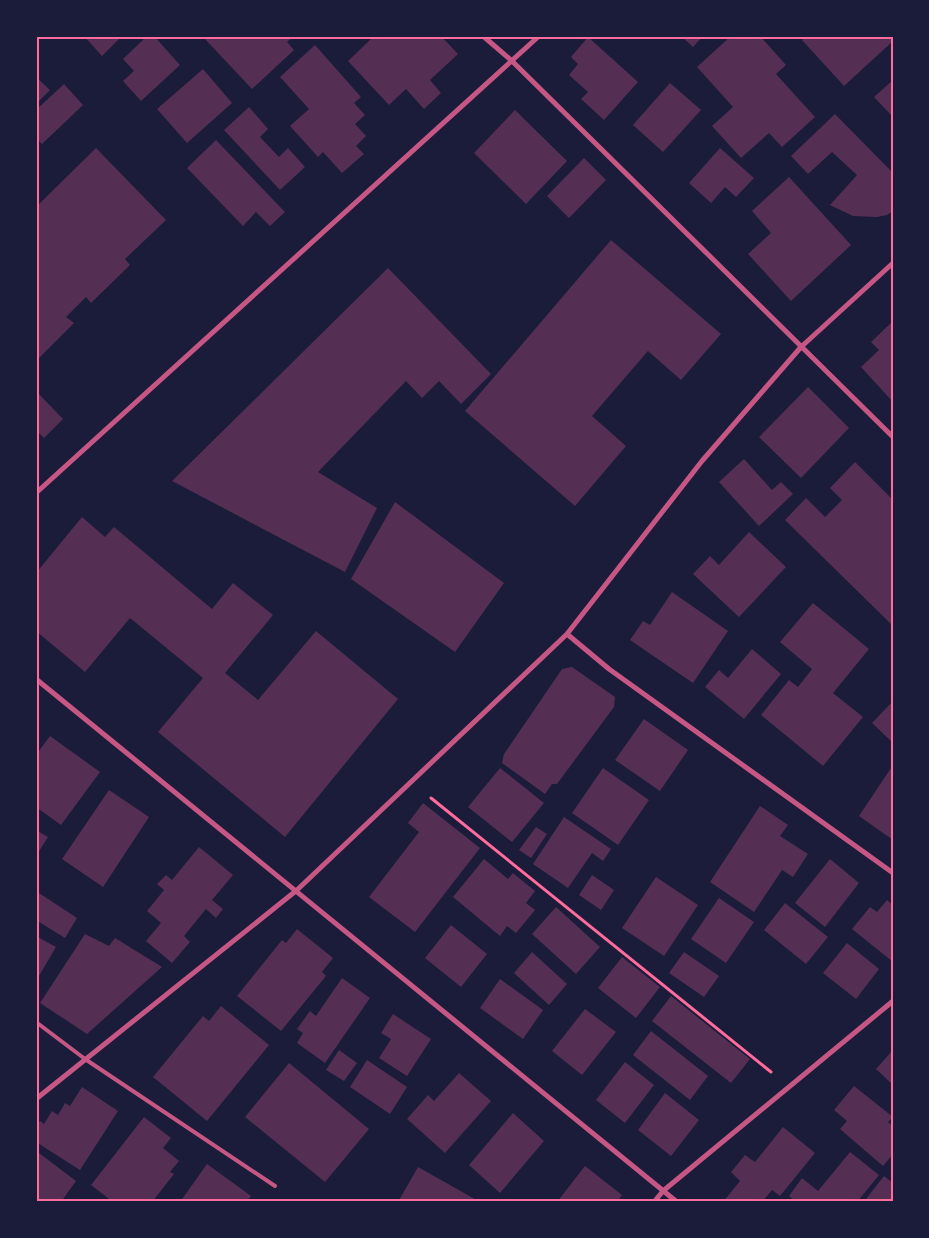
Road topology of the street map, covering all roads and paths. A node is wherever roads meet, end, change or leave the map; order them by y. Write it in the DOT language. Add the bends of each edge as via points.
graph roads {
  1 [pos="483,36"];
  2 [pos="539,36"];
  3 [pos="512,61"];
  4 [pos="893,262"];
  5 [pos="801,347"];
  6 [pos="893,437"];
  7 [pos="36,493"];
  8 [pos="566,634"];
  9 [pos="36,679"];
  10 [pos="411,782"];
  11 [pos="893,873"];
  12 [pos="297,890"];
  13 [pos="893,1001"];
  14 [pos="36,1022"];
  15 [pos="86,1059"];
  16 [pos="789,1087"];
  17 [pos="36,1099"];
  18 [pos="275,1186"];
  19 [pos="663,1191"];
  20 [pos="654,1202"];
  21 [pos="676,1202"];
  1 -- 3 [label="street"];
  2 -- 3 [label="street"];
  3 -- 5 [label="street"];
  3 -- 7 [label="street"];
  4 -- 5 [label="street"];
  5 -- 6 [label="street"];
  5 -- 8 [label="street" via="702,461"];
  8 -- 10 [label="street"];
  8 -- 11 [label="street" via="609,669"];
  9 -- 12 [label="street"];
  10 -- 12 [label="street"];
  10 -- 16 [label="path"];
  12 -- 15 [label="street"];
  12 -- 19 [label="street"];
  13 -- 16 [label="street"];
  14 -- 15 [label="lane"];
  15 -- 17 [label="street"];
  15 -- 18 [label="lane"];
  16 -- 19 [label="street"];
  19 -- 20 [label="street"];
  19 -- 21 [label="street"];
}
